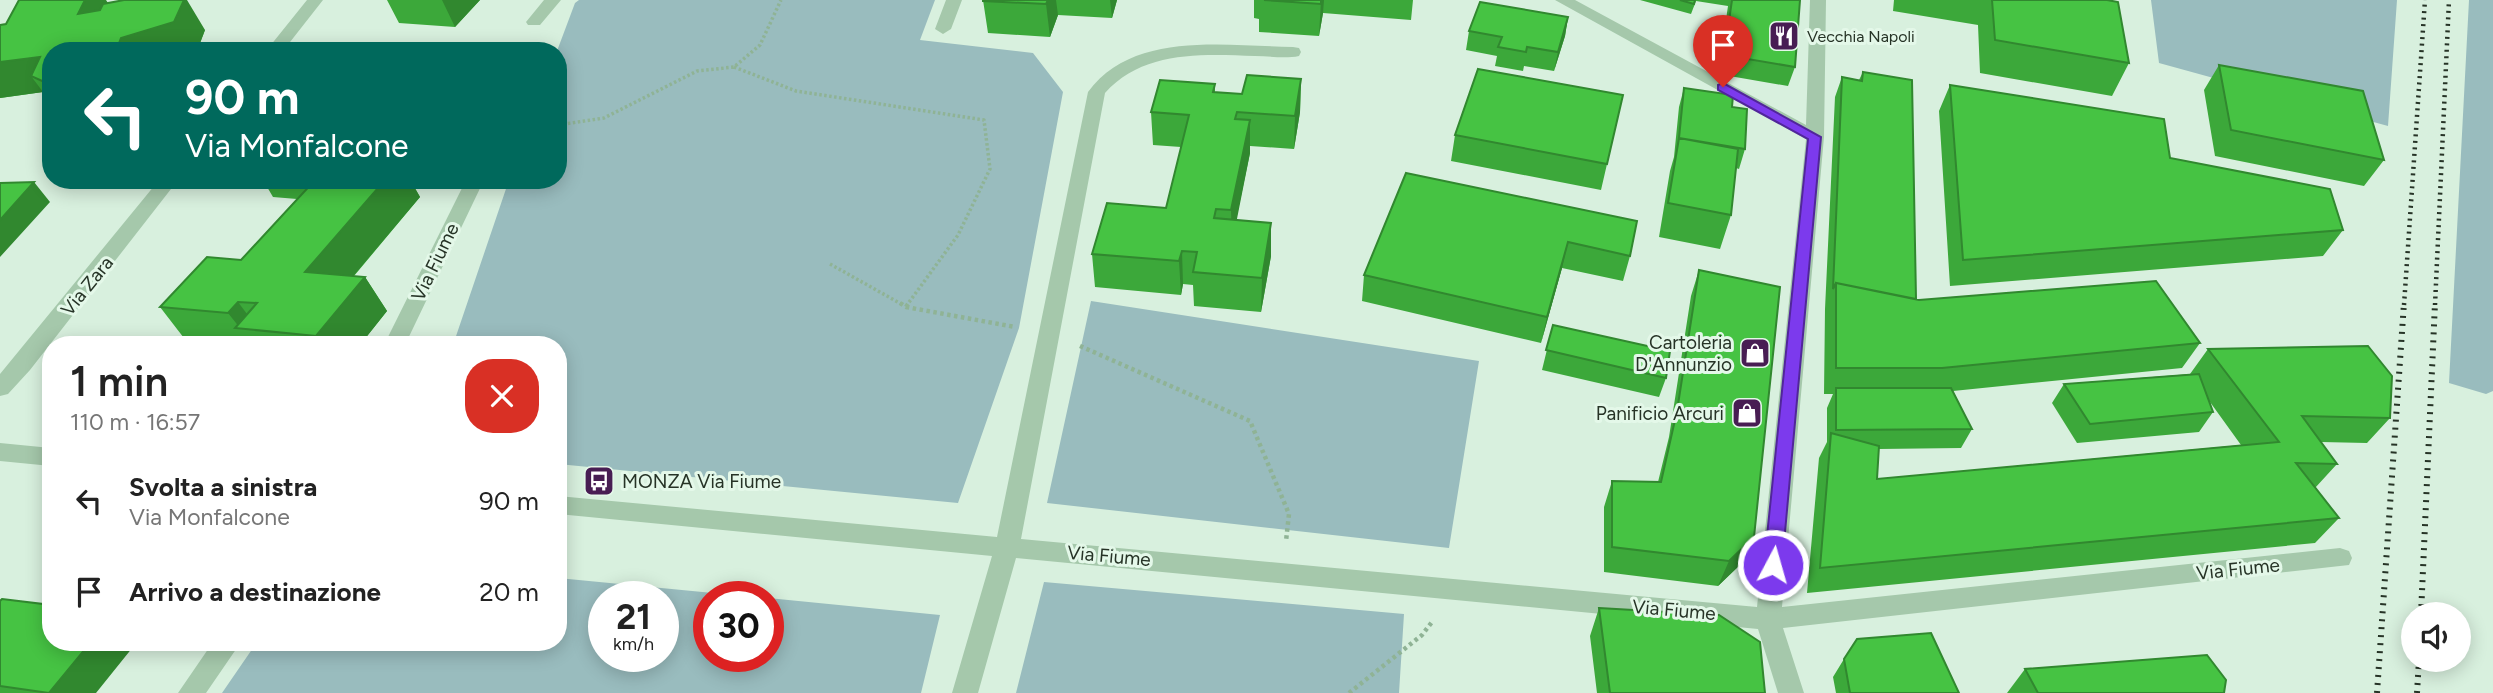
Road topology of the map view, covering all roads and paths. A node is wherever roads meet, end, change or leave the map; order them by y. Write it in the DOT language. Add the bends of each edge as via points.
graph roads {
  1 [pos="315,0"];
  2 [pos="553,0"];
  3 [pos="781,0"];
  4 [pos="954,0"];
  5 [pos="1563,0"];
  6 [pos="1818,0"];
  7 [pos="534,22"];
  8 [pos="943,29"];
  9 [pos="281,42"];
  10 [pos="1293,52"];
  11 [pos="734,67"];
  12 [pos="567,124"];
  13 [pos="1815,137"];
  14 [pos="162,189"];
  15 [pos="471,189"];
  16 [pos="830,264"];
  17 [pos="906,307"];
  18 [pos="1049,332"];
  19 [pos="46,336"];
  20 [pos="398,336"];
  21 [pos="42,341"];
  22 [pos="0,388"];
  23 [pos="0,452"];
  24 [pos="42,456"];
  25 [pos="567,506"];
  26 [pos="1289,514"];
  27 [pos="1007,547"];
  28 [pos="2340,558"];
  29 [pos="1455,589"];
  30 [pos="1768,618"];
  31 [pos="221,651"];
  32 [pos="191,693"];
  33 [pos="965,693"];
  34 [pos="1349,693"];
  35 [pos="1791,693"];
  1 -- 9 [label="street"];
  2 -- 7 [label="street"];
  3 -- 11 [label="path" via="760,45"];
  4 -- 8 [label="street"];
  5 -- 13 [label="street"];
  6 -- 13 [label="street"];
  10 -- 18 [label="street" via="1195,51 1153,56 1119,70 1097,92"];
  11 -- 12 [label="path" via="697,71 604,118"];
  11 -- 17 [label="path" via="796,91 984,120 990,169 958,235"];
  13 -- 30 [label="street"];
  14 -- 19 [label="street, Via Zara"];
  15 -- 20 [label="street, Via Fiume"];
  16 -- 17 [label="path"];
  17 -- 18 [label="path"];
  18 -- 26 [label="path" via="1250,421"];
  18 -- 27 [label="street"];
  21 -- 22 [label="street, Via Zara"];
  23 -- 24 [label="street"];
  25 -- 27 [label="street, Via Fiume"];
  27 -- 29 [label="street, Via Fiume"];
  27 -- 33 [label="street"];
  28 -- 30 [label="street, Via Fiume"];
  29 -- 30 [label="street, Via Fiume"];
  29 -- 34 [label="path" via="1422,635"];
  30 -- 35 [label="street"];
  31 -- 32 [label="street"];
}
